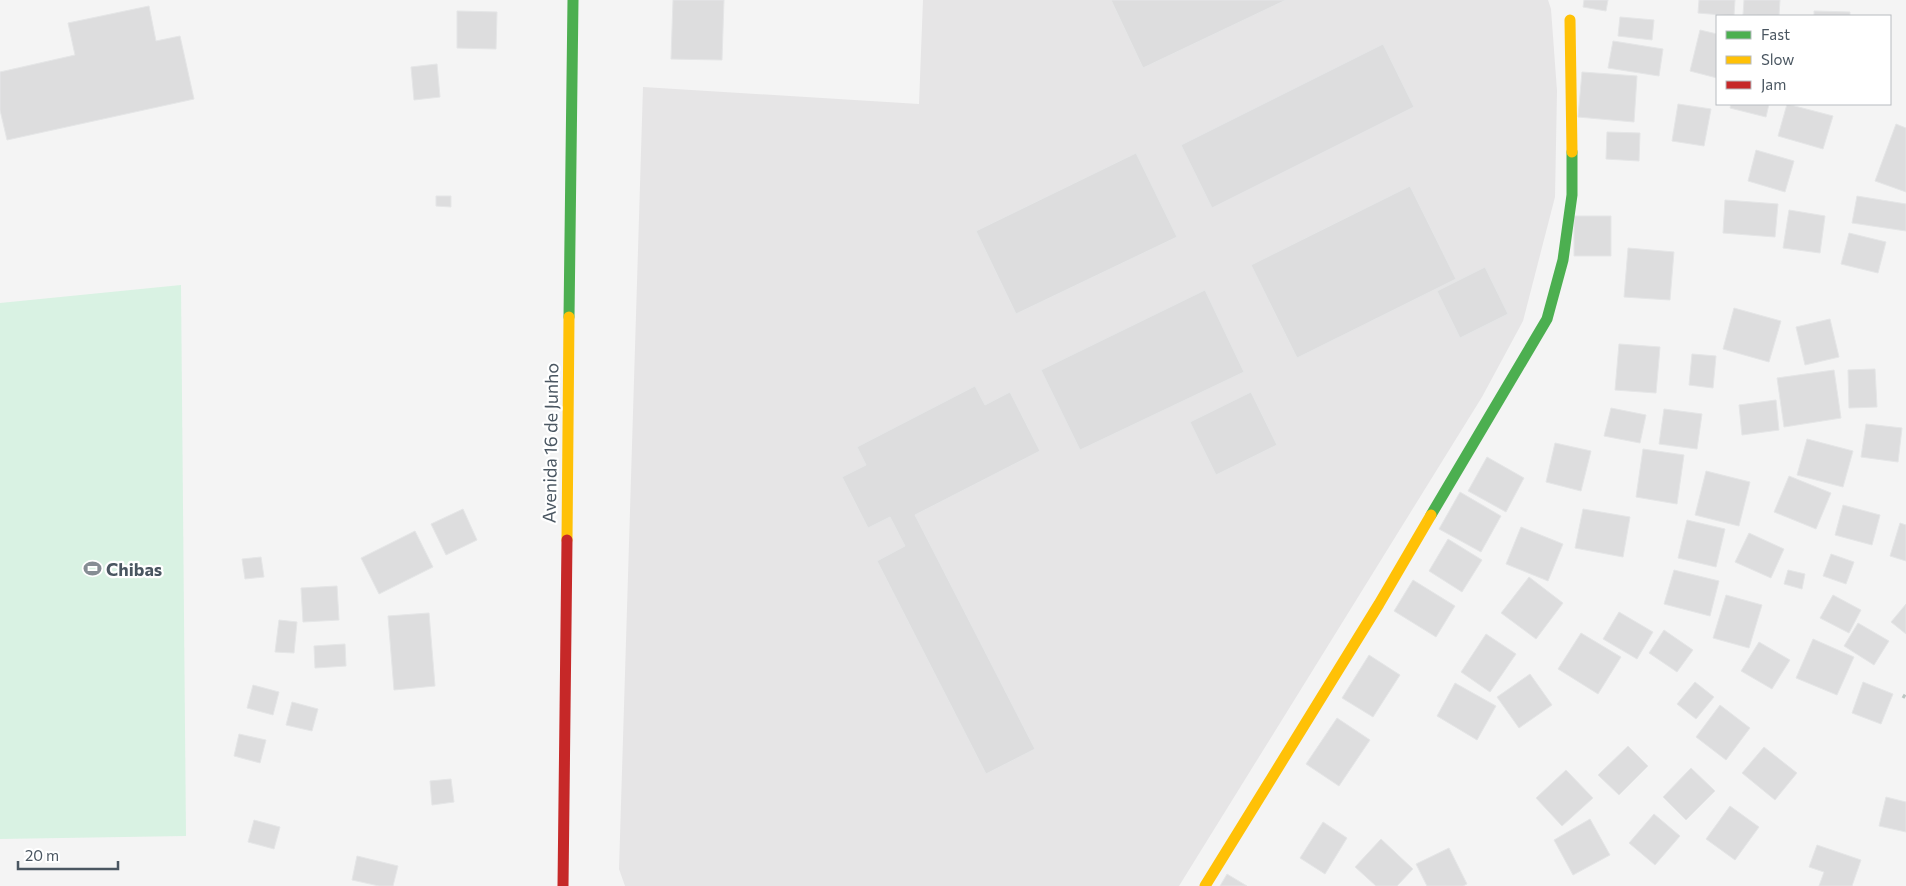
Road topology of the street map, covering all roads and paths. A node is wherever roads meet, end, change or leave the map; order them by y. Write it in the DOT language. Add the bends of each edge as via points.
graph roads {
  1 [pos="572,0"];
  2 [pos="1570,20"];
  3 [pos="1906,693"];
  4 [pos="1903,698"];
  5 [pos="563,886"];
  6 [pos="1205,886"];
  1 -- 5 [label="street, Avenida 16 de Junho"];
  2 -- 6 [label="street" via="1572,194 1563,260 1547,319 1379,604"];
  3 -- 4 [label="path"];
}
